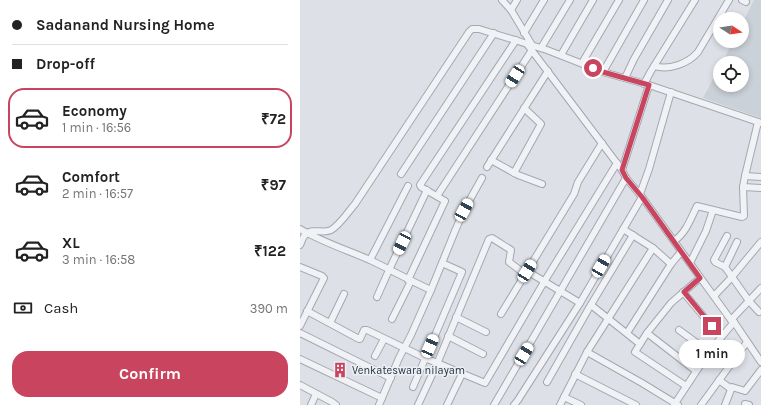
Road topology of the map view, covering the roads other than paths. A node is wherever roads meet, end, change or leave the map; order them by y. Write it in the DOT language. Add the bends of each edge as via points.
graph roads {
  1 [pos="502,0"];
  2 [pos="517,0"];
  3 [pos="544,0"];
  4 [pos="570,0"];
  5 [pos="594,0"];
  6 [pos="619,0"];
  7 [pos="644,0"];
  8 [pos="668,0"];
  9 [pos="695,0"];
  10 [pos="729,0"];
  11 [pos="511,10"];
  12 [pos="494,33"];
  13 [pos="524,34"];
  14 [pos="516,40"];
  15 [pos="531,46"];
  16 [pos="541,48"];
  17 [pos="561,55"];
  18 [pos="582,63"];
  19 [pos="654,66"];
  20 [pos="548,71"];
  21 [pos="603,72"];
  22 [pos="625,78"];
  23 [pos="647,84"];
  24 [pos="671,92"];
  25 [pos="524,108"];
  26 [pos="760,122"];
  27 [pos="602,143"];
  28 [pos="491,160"];
  29 [pos="617,164"];
  30 [pos="487,167"];
  31 [pos="622,170"];
  32 [pos="514,173"];
  33 [pos="401,174"];
  34 [pos="745,176"];
  35 [pos="761,177"];
  36 [pos="482,178"];
  37 [pos="626,178"];
  38 [pos="542,184"];
  39 [pos="408,186"];
  40 [pos="743,187"];
  41 [pos="761,188"];
  42 [pos="427,190"];
  43 [pos="437,196"];
  44 [pos="641,196"];
  45 [pos="713,210"];
  46 [pos="300,229"];
  47 [pos="623,229"];
  48 [pos="633,235"];
  49 [pos="727,236"];
  50 [pos="302,240"];
  51 [pos="674,241"];
  52 [pos="737,242"];
  53 [pos="761,242"];
  54 [pos="653,248"];
  55 [pos="681,252"];
  56 [pos="370,260"];
  57 [pos="442,263"];
  58 [pos="690,263"];
  59 [pos="671,264"];
  60 [pos="300,267"];
  61 [pos="725,267"];
  62 [pos="389,270"];
  63 [pos="526,273"];
  64 [pos="700,278"];
  65 [pos="731,278"];
  66 [pos="410,280"];
  67 [pos="544,282"];
  68 [pos="761,288"];
  69 [pos="431,290"];
  70 [pos="560,292"];
  71 [pos="684,292"];
  72 [pos="344,294"];
  73 [pos="714,296"];
  74 [pos="378,297"];
  75 [pos="749,301"];
  76 [pos="580,303"];
  77 [pos="591,305"];
  78 [pos="307,311"];
  79 [pos="759,312"];
  80 [pos="501,314"];
  81 [pos="456,317"];
  82 [pos="392,319"];
  83 [pos="608,319"];
  84 [pos="732,321"];
  85 [pos="330,323"];
  86 [pos="300,326"];
  87 [pos="679,330"];
  88 [pos="486,332"];
  89 [pos="300,333"];
  90 [pos="627,333"];
  91 [pos="647,333"];
  92 [pos="448,336"];
  93 [pos="721,337"];
  94 [pos="384,339"];
  95 [pos="747,342"];
  96 [pos="640,344"];
  97 [pos="404,348"];
  98 [pos="587,352"];
  99 [pos="709,352"];
  100 [pos="483,354"];
  101 [pos="375,356"];
  102 [pos="425,358"];
  103 [pos="300,359"];
  104 [pos="761,362"];
  105 [pos="437,364"];
  106 [pos="761,370"];
  107 [pos="696,371"];
  108 [pos="462,374"];
  109 [pos="575,374"];
  110 [pos="391,378"];
  111 [pos="719,380"];
  112 [pos="547,382"];
  113 [pos="300,385"];
  114 [pos="686,386"];
  115 [pos="413,387"];
  116 [pos="731,389"];
  117 [pos="316,394"];
  118 [pos="564,397"];
  119 [pos="382,398"];
  120 [pos="675,404"];
  121 [pos="311,405"];
  122 [pos="336,405"];
  123 [pos="379,405"];
  124 [pos="418,405"];
  125 [pos="447,405"];
  126 [pos="494,405"];
  127 [pos="514,405"];
  128 [pos="560,405"];
  129 [pos="581,405"];
  130 [pos="636,405"];
  131 [pos="701,405"];
  132 [pos="725,405"];
  133 [pos="745,405"];
  134 [pos="749,405"];
  1 -- 11 [label="street"];
  2 -- 11 [label="street"];
  3 -- 13 [label="street"];
  4 -- 16 [label="street"];
  5 -- 17 [label="street"];
  6 -- 18 [label="street"];
  7 -- 21 [label="street"];
  8 -- 22 [label="street"];
  9 -- 19 [label="street"];
  10 -- 19 [label="street" via="694,57 669,67"];
  11 -- 13 [label="street"];
  12 -- 14 [label="street"];
  12 -- 33 [label="street"];
  12 -- 50 [label="street" via="479,29 469,32 355,204 330,231 313,231"];
  13 -- 15 [label="street"];
  14 -- 15 [label="street"];
  14 -- 42 [label="street" via="421,184 421,187"];
  15 -- 16 [label="street"];
  15 -- 20 [label="street"];
  15 -- 43 [label="street"];
  16 -- 17 [label="street"];
  17 -- 18 [label="street"];
  18 -- 21 [label="street"];
  19 -- 23 [label="street"];
  20 -- 25 [label="street"];
  20 -- 27 [label="street"];
  21 -- 22 [label="street"];
  22 -- 23 [label="street"];
  23 -- 24 [label="street"];
  23 -- 31 [label="street"];
  24 -- 26 [label="street"];
  24 -- 44 [label="street"];
  25 -- 28 [label="street"];
  25 -- 32 [label="street" via="541,124"];
  26 -- 34 [label="street"];
  27 -- 29 [label="street"];
  27 -- 63 [label="street"];
  28 -- 30 [label="street"];
  28 -- 32 [label="street"];
  29 -- 31 [label="street"];
  29 -- 67 [label="street"];
  31 -- 37 [label="street"];
  32 -- 38 [label="street"];
  34 -- 35 [label="street"];
  34 -- 40 [label="street"];
  36 -- 57 [label="street" via="464,210"];
  37 -- 44 [label="street"];
  37 -- 70 [label="street"];
  39 -- 56 [label="street"];
  40 -- 41 [label="street"];
  40 -- 45 [label="street" via="744,217"];
  42 -- 43 [label="street"];
  42 -- 62 [label="street"];
  43 -- 66 [label="street" via="445,201"];
  44 -- 47 [label="street"];
  44 -- 51 [label="street"];
  45 -- 51 [label="street" via="696,206 688,224"];
  45 -- 58 [label="street"];
  46 -- 50 [label="street"];
  47 -- 48 [label="street"];
  47 -- 76 [label="street"];
  48 -- 54 [label="street"];
  48 -- 77 [label="street"];
  49 -- 61 [label="street" via="714,260"];
  50 -- 56 [label="street"];
  51 -- 55 [label="street"];
  52 -- 61 [label="street"];
  53 -- 65 [label="street"];
  54 -- 59 [label="street"];
  54 -- 83 [label="street"];
  55 -- 58 [label="street"];
  55 -- 59 [label="street"];
  56 -- 62 [label="street"];
  57 -- 69 [label="street"];
  57 -- 102 [label="street" via="462,272"];
  58 -- 64 [label="street"];
  59 -- 90 [label="street"];
  60 -- 78 [label="street" via="324,278"];
  61 -- 65 [label="street"];
  62 -- 66 [label="street"];
  62 -- 74 [label="street"];
  63 -- 67 [label="street"];
  63 -- 80 [label="street"];
  63 -- 81 [label="street" via="509,262 511,250 492,238 489,239"];
  64 -- 71 [label="street"];
  64 -- 73 [label="street"];
  65 -- 73 [label="street"];
  65 -- 75 [label="street"];
  66 -- 69 [label="street"];
  66 -- 82 [label="street"];
  67 -- 70 [label="street"];
  67 -- 108 [label="street" via="485,383"];
  68 -- 75 [label="street"];
  69 -- 97 [label="street"];
  70 -- 76 [label="street"];
  70 -- 126 [label="street"];
  71 -- 91 [label="street" via="671,303"];
  71 -- 93 [label="street"];
  72 -- 85 [label="street"];
  73 -- 84 [label="street"];
  75 -- 79 [label="street"];
  75 -- 84 [label="street"];
  76 -- 127 [label="street"];
  77 -- 83 [label="street"];
  77 -- 112 [label="street"];
  78 -- 85 [label="street"];
  78 -- 86 [label="street"];
  81 -- 88 [label="street"];
  81 -- 92 [label="street"];
  83 -- 90 [label="street"];
  83 -- 98 [label="street"];
  84 -- 93 [label="street"];
  84 -- 95 [label="street"];
  85 -- 94 [label="street" via="359,339 365,330"];
  87 -- 99 [label="street"];
  89 -- 110 [label="street"];
  90 -- 96 [label="street"];
  91 -- 96 [label="street"];
  91 -- 107 [label="street"];
  92 -- 100 [label="street"];
  92 -- 105 [label="street"];
  93 -- 99 [label="street"];
  94 -- 97 [label="street"];
  94 -- 101 [label="street"];
  95 -- 104 [label="street"];
  95 -- 111 [label="street"];
  96 -- 114 [label="street" via="635,352"];
  97 -- 102 [label="street"];
  97 -- 110 [label="street"];
  98 -- 109 [label="street"];
  98 -- 120 [label="street"];
  99 -- 107 [label="street"];
  102 -- 105 [label="street"];
  102 -- 115 [label="street"];
  103 -- 119 [label="street"];
  105 -- 108 [label="street"];
  105 -- 124 [label="street"];
  106 -- 116 [label="street" via="745,391 733,386"];
  107 -- 114 [label="street"];
  108 -- 125 [label="street"];
  109 -- 118 [label="street"];
  109 -- 130 [label="street"];
  110 -- 119 [label="street"];
  111 -- 116 [label="street"];
  111 -- 131 [label="street"];
  113 -- 117 [label="street"];
  114 -- 120 [label="street"];
  116 -- 132 [label="street"];
  117 -- 121 [label="street"];
  117 -- 122 [label="street"];
  118 -- 128 [label="street"];
  118 -- 129 [label="street"];
  119 -- 123 [label="street"];
  133 -- 134 [label="street"];
}
